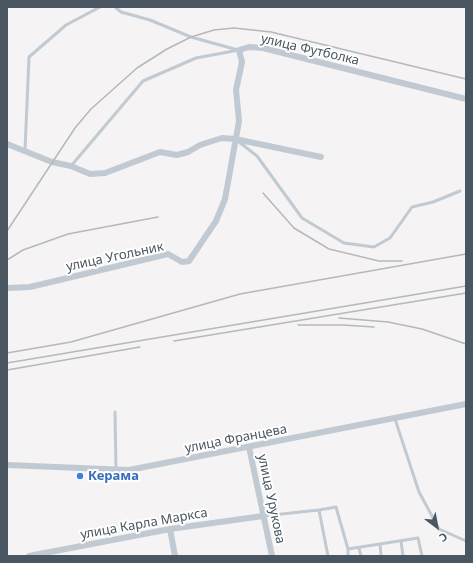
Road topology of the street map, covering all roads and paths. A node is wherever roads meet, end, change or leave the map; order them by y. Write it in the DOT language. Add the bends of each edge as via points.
graph roads {
  1 [pos="100,7"];
  2 [pos="115,7"];
  3 [pos="239,50"];
  4 [pos="466,99"];
  5 [pos="235,139"];
  6 [pos="7,144"];
  7 [pos="25,151"];
  8 [pos="321,158"];
  9 [pos="71,166"];
  10 [pos="460,191"];
  11 [pos="7,288"];
  12 [pos="466,404"];
  13 [pos="115,412"];
  14 [pos="395,419"];
  15 [pos="249,447"];
  16 [pos="7,465"];
  17 [pos="116,470"];
  18 [pos="319,510"];
  19 [pos="263,516"];
  20 [pos="170,529"];
  21 [pos="401,541"];
  22 [pos="466,541"];
  23 [pos="380,544"];
  24 [pos="359,548"];
  25 [pos="67,549"];
  26 [pos="348,550"];
  27 [pos="29,556"];
  28 [pos="68,556"];
  29 [pos="175,556"];
  30 [pos="272,556"];
  31 [pos="328,556"];
  32 [pos="348,556"];
  33 [pos="361,556"];
  34 [pos="381,556"];
  35 [pos="403,556"];
  36 [pos="422,556"];
  1 -- 7 [label="lane" via="66,24 29,57"];
  2 -- 3 [label="lane" via="122,12 150,20 191,37"];
  3 -- 4 [label="street, улица Футболка" via="249,47 263,48"];
  3 -- 5 [label="street, улица Угольник" via="242,62 236,90 239,121"];
  3 -- 9 [label="lane, улица Футболка" via="196,58 143,81"];
  5 -- 8 [label="street"];
  5 -- 9 [label="street" via="222,138 177,155 160,152 105,173 90,174"];
  5 -- 10 [label="lane" via="257,156 302,218 344,244 374,247 390,238 412,207"];
  5 -- 11 [label="street, улица Угольник" via="225,199 216,221 189,261 182,262 168,254 30,287"];
  6 -- 7 [label="street"];
  7 -- 9 [label="street" via="52,162"];
  12 -- 14 [label="street, улица Францева"];
  13 -- 17 [label="lane"];
  14 -- 15 [label="street, улица Францева"];
  14 -- 22 [label="lane" via="419,492 439,529"];
  15 -- 17 [label="street, улица Францева" via="129,470"];
  15 -- 19 [label="street, улица Урукова"];
  16 -- 17 [label="street, улица Францева"];
  18 -- 19 [label="lane"];
  18 -- 26 [label="lane" via="336,507"];
  18 -- 31 [label="lane"];
  19 -- 20 [label="street, улица Карла Маркса"];
  19 -- 30 [label="street, улица Урукова"];
  20 -- 25 [label="street, улица Карла Маркса"];
  20 -- 29 [label="street"];
  21 -- 23 [label="lane"];
  21 -- 35 [label="lane"];
  21 -- 36 [label="lane" via="418,538"];
  23 -- 24 [label="lane"];
  23 -- 34 [label="lane"];
  24 -- 26 [label="lane"];
  24 -- 33 [label="lane"];
  25 -- 27 [label="street, улица Карла Маркса"];
  25 -- 28 [label="street"];
  26 -- 32 [label="lane"];
}
